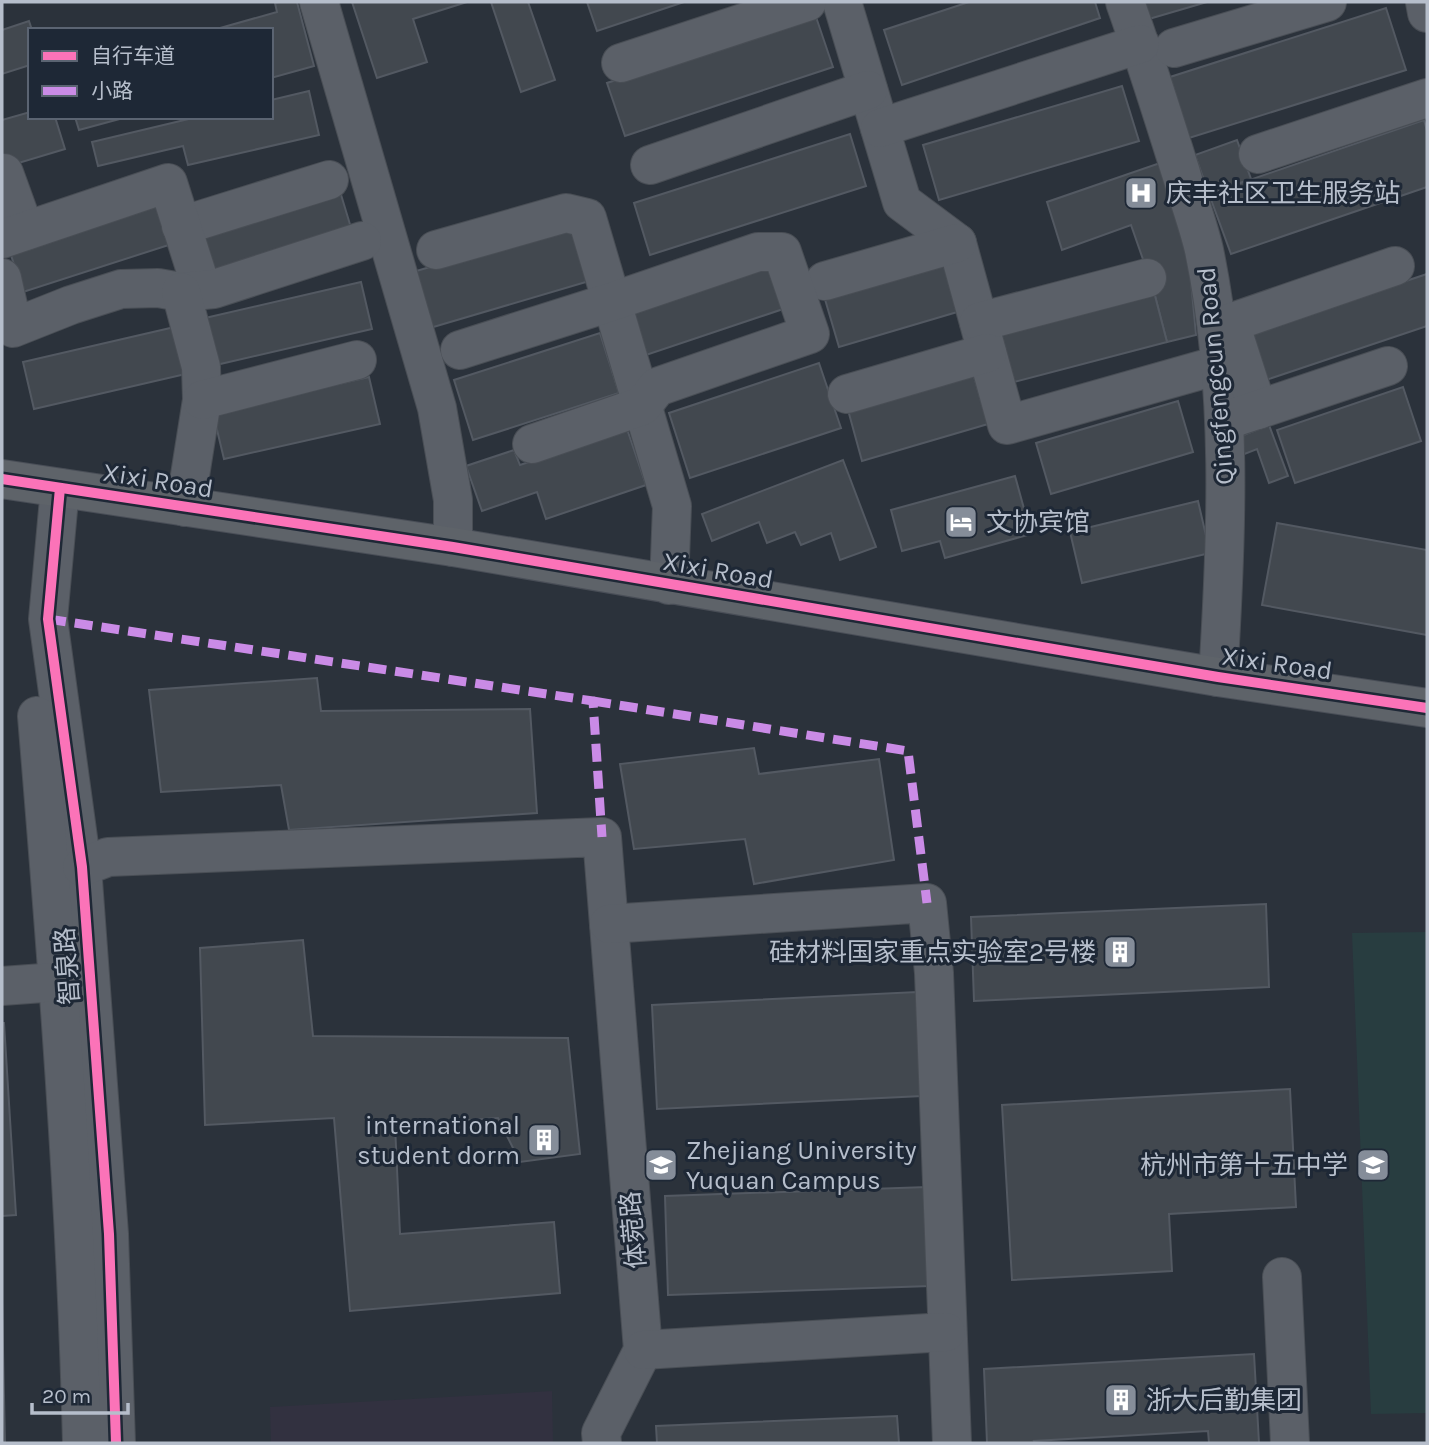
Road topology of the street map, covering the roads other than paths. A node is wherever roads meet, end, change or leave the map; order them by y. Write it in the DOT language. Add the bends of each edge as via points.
graph roads {
  1 [pos="319,2"];
  2 [pos="834,2"];
  3 [pos="1125,2"];
  4 [pos="1327,2"];
  5 [pos="1425,2"];
  6 [pos="1427,13"];
  7 [pos="1157,46"];
  8 [pos="621,63"];
  9 [pos="869,90"];
  10 [pos="1427,98"];
  11 [pos="880,128"];
  12 [pos="1258,154"];
  13 [pos="650,165"];
  14 [pos="2,173"];
  15 [pos="329,180"];
  16 [pos="181,226"];
  17 [pos="13,235"];
  18 [pos="362,240"];
  19 [pos="957,243"];
  20 [pos="436,250"];
  21 [pos="1395,266"];
  22 [pos="1147,278"];
  23 [pos="825,281"];
  24 [pos="3,289"];
  25 [pos="192,291"];
  26 [pos="611,302"];
  27 [pos="983,337"];
  28 [pos="460,350"];
  29 [pos="357,360"];
  30 [pos="1219,365"];
  31 [pos="1388,366"];
  32 [pos="847,394"];
  33 [pos="202,400"];
  34 [pos="642,406"];
  35 [pos="1241,416"];
  36 [pos="532,444"];
  37 [pos="2,479"];
  38 [pos="60,488"];
  39 [pos="185,507"];
  40 [pos="453,547"];
  41 [pos="669,585"];
  42 [pos="48,619"];
  43 [pos="1218,677"];
  44 [pos="1427,708"];
  45 [pos="82,867"];
  46 [pos="609,924"];
  47 [pos="57,982"];
  48 [pos="2,986"];
  49 [pos="1282,1277"];
  50 [pos="946,1332"];
  51 [pos="643,1350"];
  52 [pos="82,1443"];
  53 [pos="116,1443"];
  54 [pos="601,1443"];
  55 [pos="952,1443"];
  56 [pos="1290,1443"];
  1 -- 40 [label="street" via="437,408 453,500"];
  2 -- 8 [label="street"];
  2 -- 9 [label="street"];
  3 -- 7 [label="street, Qingfengcun Road"];
  4 -- 7 [label="street"];
  5 -- 6 [label="street"];
  7 -- 11 [label="street"];
  7 -- 30 [label="street, Qingfengcun Road" via="1204,248"];
  9 -- 11 [label="street"];
  9 -- 13 [label="street"];
  10 -- 12 [label="street"];
  11 -- 19 [label="street" via="902,202"];
  14 -- 17 [label="street"];
  15 -- 16 [label="street"];
  16 -- 17 [label="street" via="168,183"];
  16 -- 25 [label="street"];
  18 -- 25 [label="street" via="214,289"];
  19 -- 23 [label="street"];
  19 -- 27 [label="street"];
  20 -- 26 [label="street" via="566,213 587,218"];
  21 -- 35 [label="street" via="1230,323"];
  22 -- 27 [label="street"];
  24 -- 25 [label="street" via="13,328 121,289"];
  25 -- 33 [label="street"];
  26 -- 28 [label="street"];
  26 -- 34 [label="street"];
  26 -- 34 [label="street" via="758,252 782,252 810,334 657,387"];
  27 -- 30 [label="street" via="1007,425"];
  27 -- 32 [label="street"];
  29 -- 33 [label="street"];
  30 -- 35 [label="street, Qingfengcun Road"];
  31 -- 35 [label="street"];
  33 -- 39 [label="street"];
  34 -- 36 [label="street"];
  34 -- 41 [label="street" via="672,506"];
  35 -- 43 [label="street, Qingfengcun Road"];
  37 -- 38 [label="main road, Xixi Road"];
  38 -- 39 [label="main road, Xixi Road"];
  38 -- 42 [label="street, 智泉路"];
  39 -- 40 [label="main road, Xixi Road"];
  40 -- 41 [label="main road, Xixi Road"];
  41 -- 43 [label="main road, Xixi Road"];
  42 -- 45 [label="street, 智泉路"];
  42 -- 47 [label="street, 智泉路" via="32,659"];
  43 -- 44 [label="main road, Xixi Road"];
  45 -- 46 [label="street, 体菀路" via="108,857 603,836"];
  45 -- 53 [label="street, 智泉路" via="109,1234"];
  46 -- 50 [label="street" via="927,903 934,973"];
  46 -- 51 [label="street, 体菀路"];
  47 -- 48 [label="street"];
  47 -- 52 [label="street, 智泉路" via="78,1298"];
  49 -- 56 [label="street"];
  50 -- 51 [label="street"];
  50 -- 55 [label="street"];
  51 -- 54 [label="street" via="601,1433"];
}
